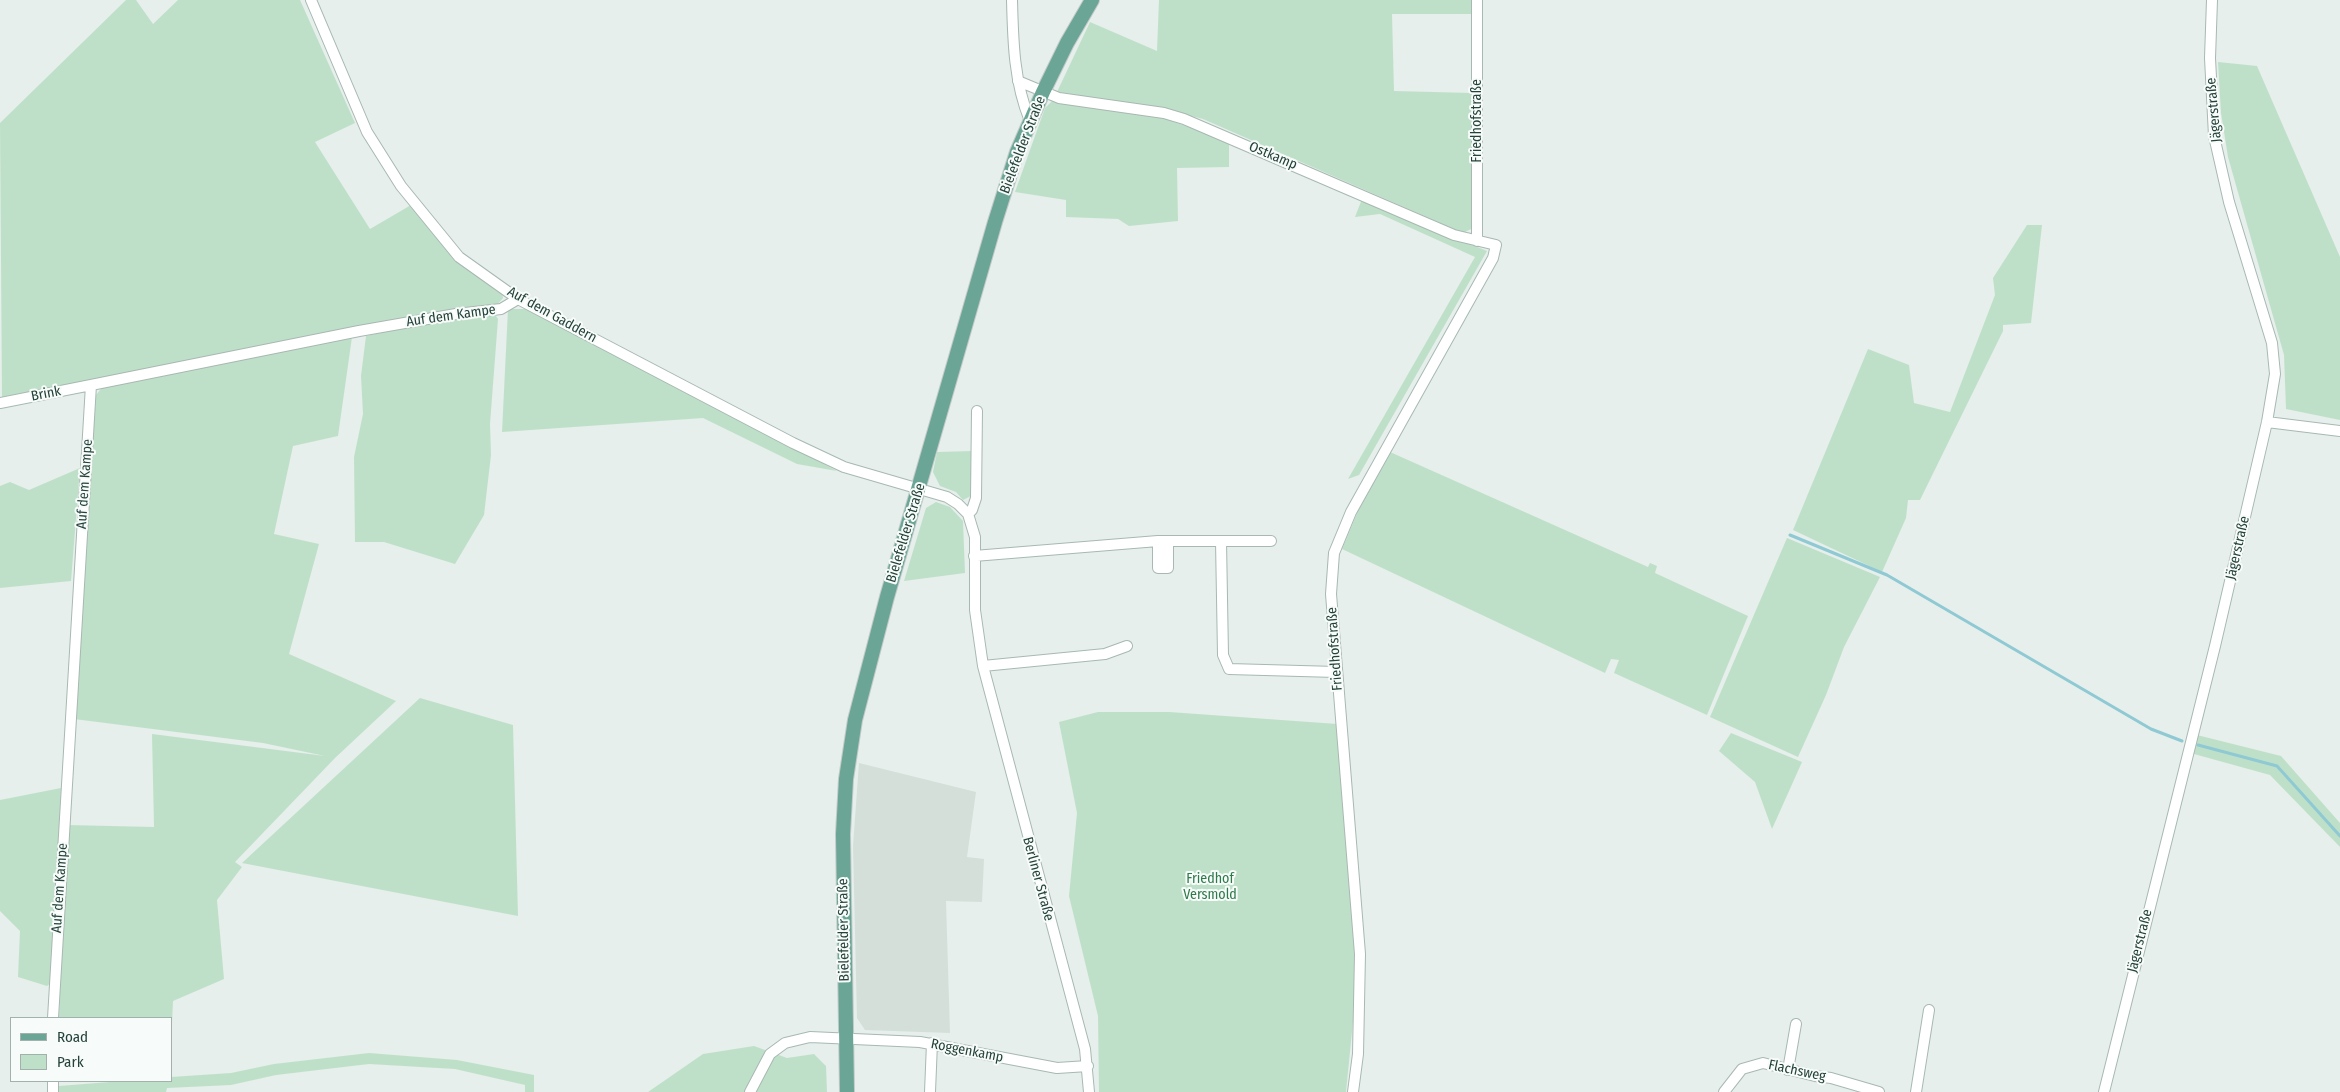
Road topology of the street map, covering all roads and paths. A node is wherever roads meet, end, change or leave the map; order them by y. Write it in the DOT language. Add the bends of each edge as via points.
graph roads {
  1 [pos="311,0"];
  2 [pos="1012,0"];
  3 [pos="1092,0"];
  4 [pos="1477,0"];
  5 [pos="2212,0"];
  6 [pos="1018,81"];
  7 [pos="1043,92"];
  8 [pos="1030,121"];
  9 [pos="1478,241"];
  10 [pos="1496,245"];
  11 [pos="518,298"];
  12 [pos="91,385"];
  13 [pos="0,403"];
  14 [pos="977,411"];
  15 [pos="2268,422"];
  16 [pos="2340,431"];
  17 [pos="920,488"];
  18 [pos="968,514"];
  19 [pos="1221,541"];
  20 [pos="1271,542"];
  21 [pos="974,556"];
  22 [pos="1127,646"];
  23 [pos="983,666"];
  24 [pos="1336,672"];
  25 [pos="1929,1010"];
  26 [pos="53,1017"];
  27 [pos="1796,1024"];
  28 [pos="845,1039"];
  29 [pos="932,1044"];
  30 [pos="1088,1066"];
  31 [pos="1788,1070"];
  32 [pos="750,1092"];
  33 [pos="847,1092"];
  34 [pos="930,1092"];
  35 [pos="1090,1092"];
  36 [pos="1354,1092"];
  37 [pos="1724,1092"];
  38 [pos="1879,1092"];
  39 [pos="1916,1092"];
  40 [pos="2104,1092"];
  1 -- 11 [label="street, Auf dem Gaddern" via="367,132 401,186 460,257"];
  2 -- 6 [label="street"];
  3 -- 7 [label="main road, Bielefelder Straße"];
  4 -- 9 [label="street, Friedhofstraße"];
  5 -- 15 [label="street, Jägerstraße" via="2210,58 2214,136 2229,202 2272,342 2275,374"];
  6 -- 7 [label="street, Ostkamp"];
  6 -- 8 [label="street"];
  7 -- 8 [label="main road, Bielefelder Straße"];
  7 -- 9 [label="street, Ostkamp" via="1059,98 1164,113 1184,119 1454,235"];
  8 -- 17 [label="main road, Bielefelder Straße" via="995,222"];
  9 -- 10 [label="street, Ostkamp"];
  10 -- 24 [label="street, Friedhofstraße" via="1488,266 1342,530 1334,553 1332,582"];
  11 -- 12 [label="street, Auf dem Kampe" via="502,309 359,331"];
  11 -- 17 [label="street, Auf dem Gaddern" via="844,467"];
  12 -- 13 [label="street, Brink"];
  12 -- 26 [label="street, Auf dem Kampe"];
  14 -- 18 [label="street" via="976,498"];
  15 -- 16 [label="street"];
  15 -- 40 [label="street, Jägerstraße"];
  17 -- 18 [label="street" via="948,497"];
  17 -- 28 [label="main road, Bielefelder Straße" via="855,720 846,779 843,834"];
  18 -- 21 [label="street, Berliner Straße" via="975,537"];
  19 -- 20 [label="street"];
  19 -- 21 [label="street" via="1163,541"];
  19 -- 24 [label="street" via="1223,655 1229,669"];
  21 -- 23 [label="street, Berliner Straße" via="976,626"];
  22 -- 23 [label="street" via="1106,654"];
  23 -- 30 [label="street, Berliner Straße"];
  24 -- 36 [label="street, Friedhofstraße" via="1360,954"];
  25 -- 39 [label="street"];
  27 -- 31 [label="street"];
  28 -- 29 [label="street, Roggenkamp"];
  28 -- 32 [label="street, Roggenkamp" via="810,1037 785,1043 770,1054"];
  28 -- 33 [label="main road, Bielefelder Straße"];
  29 -- 30 [label="street, Roggenkamp" via="1057,1068"];
  29 -- 34 [label="street"];
  30 -- 35 [label="street, Berliner Straße"];
  31 -- 37 [label="street, Flachsweg" via="1763,1063 1742,1069"];
  31 -- 38 [label="street, Flachsweg"];
}
